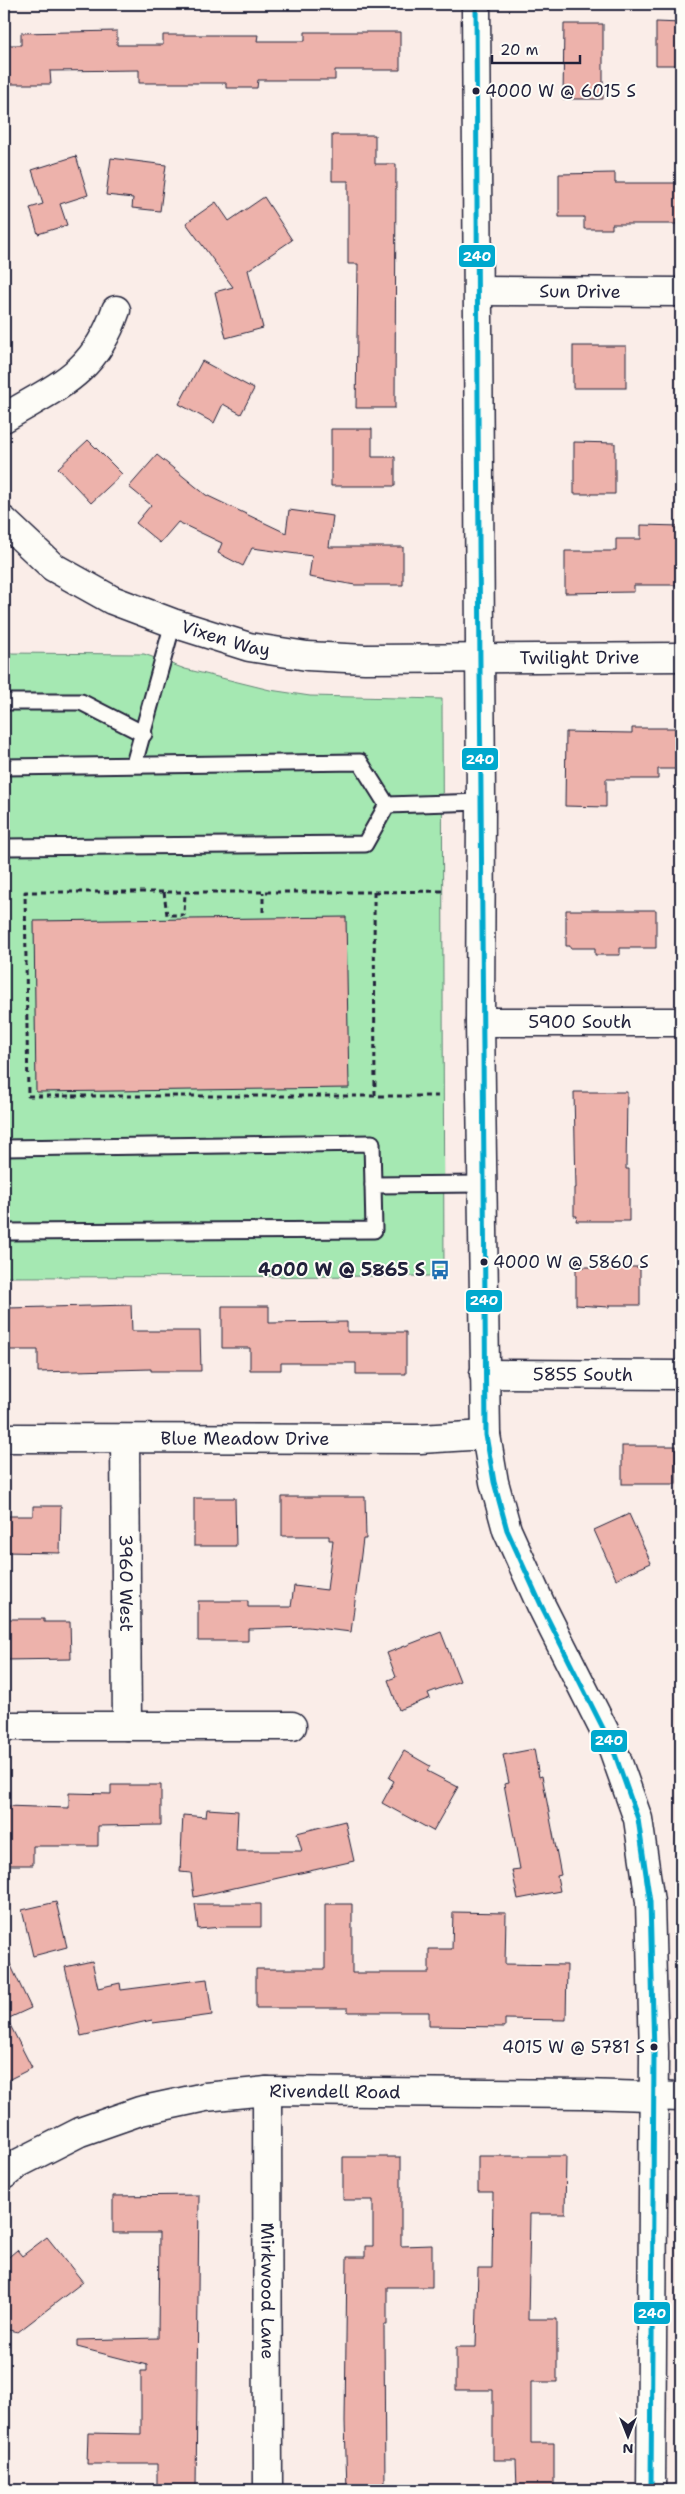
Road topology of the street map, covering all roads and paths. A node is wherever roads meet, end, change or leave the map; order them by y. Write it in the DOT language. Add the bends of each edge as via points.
graph roads {
  1 [pos="476,4"];
  2 [pos="479,291"];
  3 [pos="681,292"];
  4 [pos="116,310"];
  5 [pos="4,418"];
  6 [pos="4,521"];
  7 [pos="173,623"];
  8 [pos="681,657"];
  9 [pos="479,658"];
  10 [pos="4,702"];
  11 [pos="144,734"];
  12 [pos="134,764"];
  13 [pos="4,767"];
  14 [pos="481,802"];
  15 [pos="387,804"];
  16 [pos="4,847"];
  17 [pos="164,892"];
  18 [pos="185,892"];
  19 [pos="263,892"];
  20 [pos="374,892"];
  21 [pos="442,892"];
  22 [pos="263,912"];
  23 [pos="480,1022"];
  24 [pos="681,1022"];
  25 [pos="375,1095"];
  26 [pos="441,1096"];
  27 [pos="4,1148"];
  28 [pos="482,1184"];
  29 [pos="373,1185"];
  30 [pos="4,1232"];
  31 [pos="484,1374"];
  32 [pos="681,1375"];
  33 [pos="486,1435"];
  34 [pos="4,1438"];
  35 [pos="125,1440"];
  36 [pos="4,1726"];
  37 [pos="127,1726"];
  38 [pos="292,1726"];
  39 [pos="268,2091"];
  40 [pos="653,2097"];
  41 [pos="681,2097"];
  42 [pos="4,2175"];
  43 [pos="268,2490"];
  44 [pos="651,2490"];
  1 -- 2 [label="street"];
  2 -- 3 [label="street, Sun Drive"];
  2 -- 9 [label="street"];
  4 -- 5 [label="street" via="97,352 74,376"];
  6 -- 7 [label="street, Vixen Way" via="53,567 112,600"];
  7 -- 9 [label="street, Vixen Way" via="249,647 306,656"];
  7 -- 11 [label="lane"];
  8 -- 9 [label="street, Twilight Drive"];
  9 -- 14 [label="street"];
  10 -- 11 [label="lane" via="81,702"];
  11 -- 12 [label="lane"];
  12 -- 13 [label="lane"];
  12 -- 15 [label="lane" via="360,762"];
  14 -- 15 [label="lane"];
  14 -- 23 [label="street"];
  15 -- 16 [label="lane" via="365,844"];
  17 -- 18 [label="path"];
  17 -- 18 [label="path" via="167,915 184,915"];
  17 -- 25 [label="path" via="24,892 28,1096"];
  18 -- 19 [label="path"];
  19 -- 20 [label="path"];
  19 -- 22 [label="path"];
  20 -- 21 [label="path"];
  20 -- 25 [label="path"];
  23 -- 24 [label="street, 5900 South"];
  23 -- 28 [label="street"];
  25 -- 26 [label="path"];
  27 -- 29 [label="lane" via="372,1142"];
  28 -- 29 [label="lane"];
  28 -- 31 [label="street"];
  29 -- 30 [label="lane" via="374,1230"];
  31 -- 32 [label="street, 5855 South"];
  31 -- 33 [label="street"];
  33 -- 35 [label="street, Blue Meadow Drive" via="420,1439"];
  33 -- 40 [label="street" via="507,1530 612,1746 638,1820 650,1902"];
  34 -- 35 [label="street, Blue Meadow Drive"];
  35 -- 37 [label="street, 3960 West"];
  36 -- 37 [label="street"];
  37 -- 38 [label="street"];
  39 -- 40 [label="street, Rivendell Road"];
  39 -- 42 [label="street, Rivendell Road" via="205,2097 140,2111 80,2132 19,2163"];
  39 -- 43 [label="street, Mirkwood Lane"];
  40 -- 41 [label="street, Rivendell Road"];
  40 -- 44 [label="street"];
}
